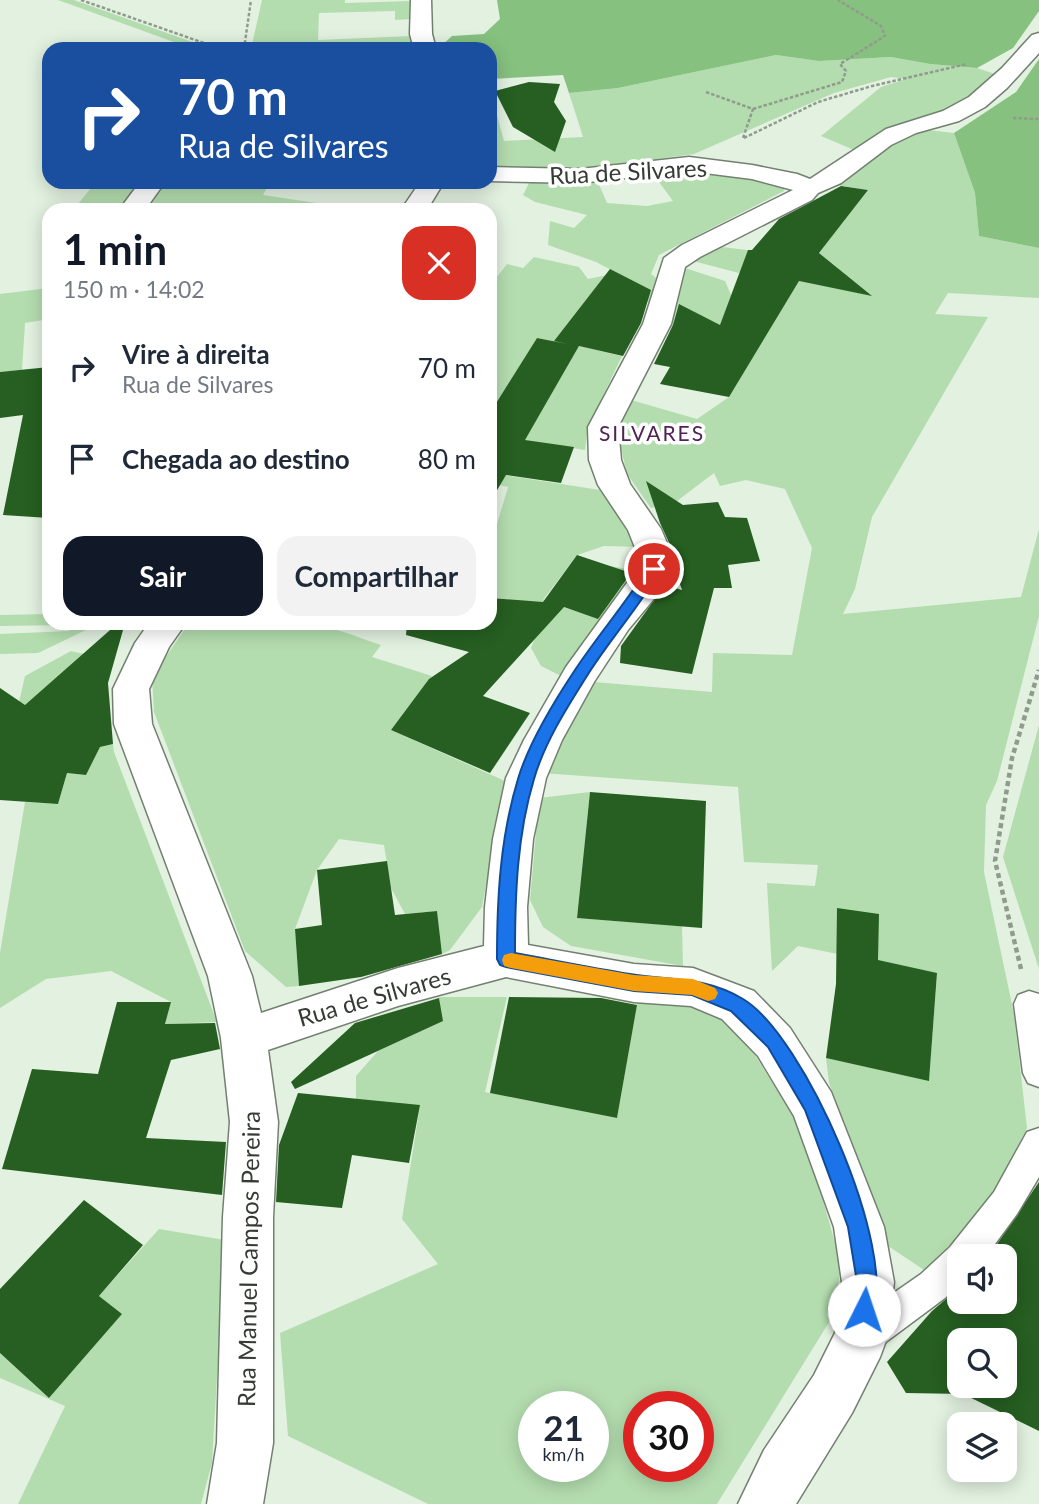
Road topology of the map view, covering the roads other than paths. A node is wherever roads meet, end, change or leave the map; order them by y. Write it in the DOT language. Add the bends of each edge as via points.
graph roads {
  1 [pos="421,0"];
  2 [pos="1039,39"];
  3 [pos="423,42"];
  4 [pos="497,174"];
  5 [pos="809,188"];
  6 [pos="155,630"];
  7 [pos="506,959"];
  8 [pos="1030,1004"];
  9 [pos="244,1038"];
  10 [pos="1039,1073"];
  11 [pos="1039,1143"];
  12 [pos="975,1244"];
  13 [pos="947,1273"];
  14 [pos="861,1338"];
  15 [pos="235,1504"];
  16 [pos="766,1504"];
  1 -- 3 [label="street"];
  2 -- 5 [label="street" via="1008,78 953,115 894,134 859,155 832,179"];
  4 -- 5 [label="street, Rua de Silvares" via="580,176 689,164 788,179"];
  5 -- 7 [label="street" via="673,264 657,324 603,427 605,460 614,485 644,529 653,550 654,569 579,676 526,778 513,839"];
  6 -- 9 [label="street, Rua Manuel Campos Pereira" via="131,689 133,724 229,976"];
  7 -- 9 [label="street, Rua de Silvares" via="398,987"];
  7 -- 14 [label="street, Rua de Silvares" via="634,983 693,987 738,1005 774,1042 814,1107 859,1227 867,1282"];
  8 -- 10 [label="lane"];
  9 -- 15 [label="street, Rua Manuel Campos Pereira" via="254,1122 245,1443"];
  11 -- 12 [label="lane" via="1014,1191"];
  13 -- 14 [label="lane"];
  14 -- 16 [label="street" via="833,1394"];
}
